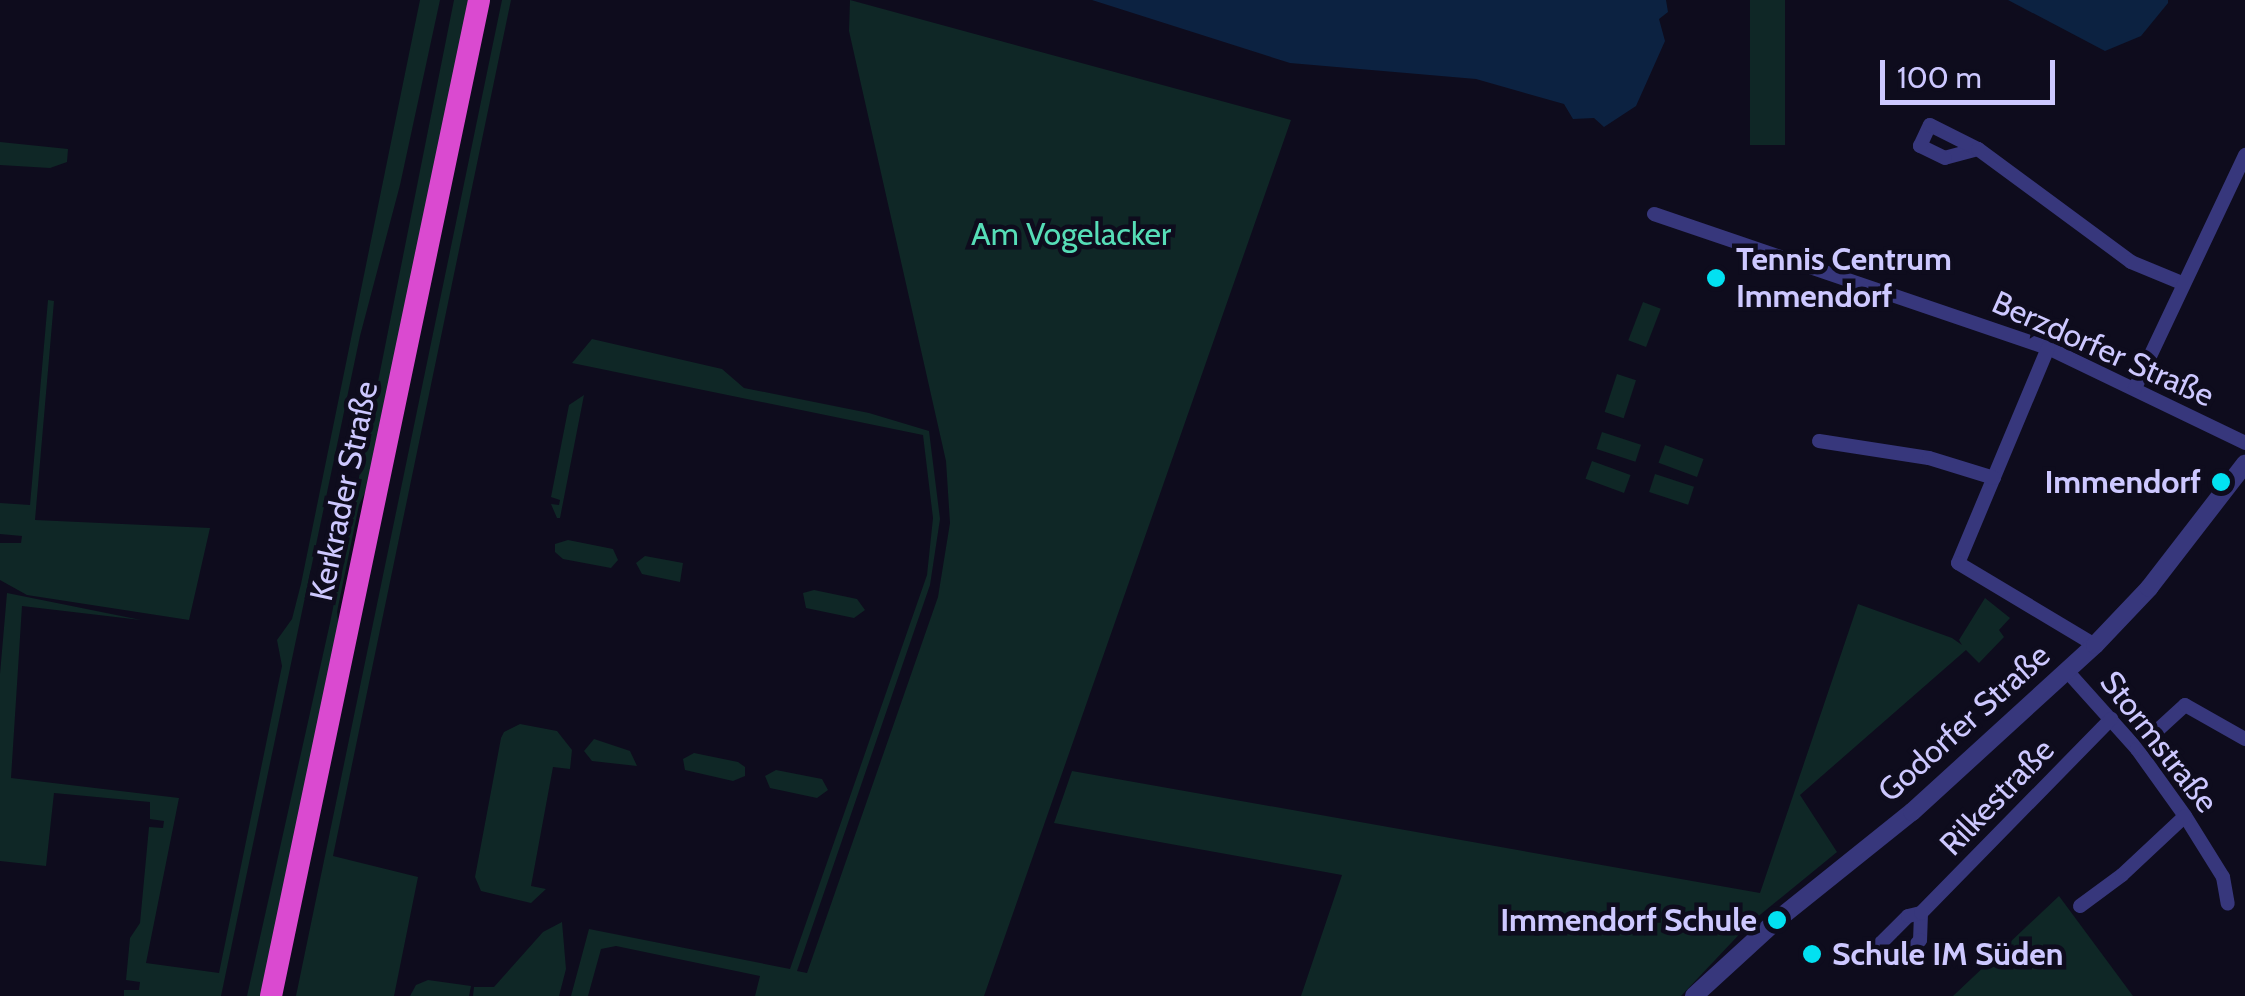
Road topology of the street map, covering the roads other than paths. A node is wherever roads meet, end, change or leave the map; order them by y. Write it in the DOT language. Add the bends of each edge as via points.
graph roads {
  1 [pos="479,0"];
  2 [pos="494,0"];
  3 [pos="1978,149"];
  4 [pos="2245,156"];
  5 [pos="1654,214"];
  6 [pos="2182,283"];
  7 [pos="2048,348"];
  8 [pos="2135,388"];
  9 [pos="1819,441"];
  10 [pos="2245,443"];
  11 [pos="2245,464"];
  12 [pos="1994,478"];
  13 [pos="2095,645"];
  14 [pos="2067,671"];
  15 [pos="2112,718"];
  16 [pos="2245,739"];
  17 [pos="2138,749"];
  18 [pos="2186,816"];
  19 [pos="2228,904"];
  20 [pos="2080,906"];
  21 [pos="1921,913"];
  22 [pos="271,996"];
  23 [pos="286,996"];
  24 [pos="1694,996"];
  1 -- 22 [label="highway, Kerkrader Straße"];
  2 -- 23 [label="highway, Kerkrader Straße"];
  3 -- 6 [label="street" via="2131,262"];
  4 -- 6 [label="street"];
  5 -- 7 [label="street, Berzdorfer Straße"];
  6 -- 8 [label="street"];
  7 -- 8 [label="street, Berzdorfer Straße"];
  7 -- 12 [label="street"];
  8 -- 10 [label="street, Berzdorfer Straße"];
  9 -- 12 [label="street" via="1939,460"];
  11 -- 13 [label="street, Godorfer Straße" via="2150,588"];
  12 -- 13 [label="street" via="1958,563"];
  13 -- 14 [label="street, Godorfer Straße"];
  14 -- 15 [label="street, Stormstraße"];
  14 -- 24 [label="street, Godorfer Straße"];
  15 -- 17 [label="street, Stormstraße"];
  15 -- 21 [label="street, Rilkestraße"];
  16 -- 17 [label="street" via="2185,706"];
  17 -- 18 [label="street, Stormstraße"];
  18 -- 19 [label="street, Stormstraße" via="2223,877"];
  18 -- 20 [label="street"];
}
